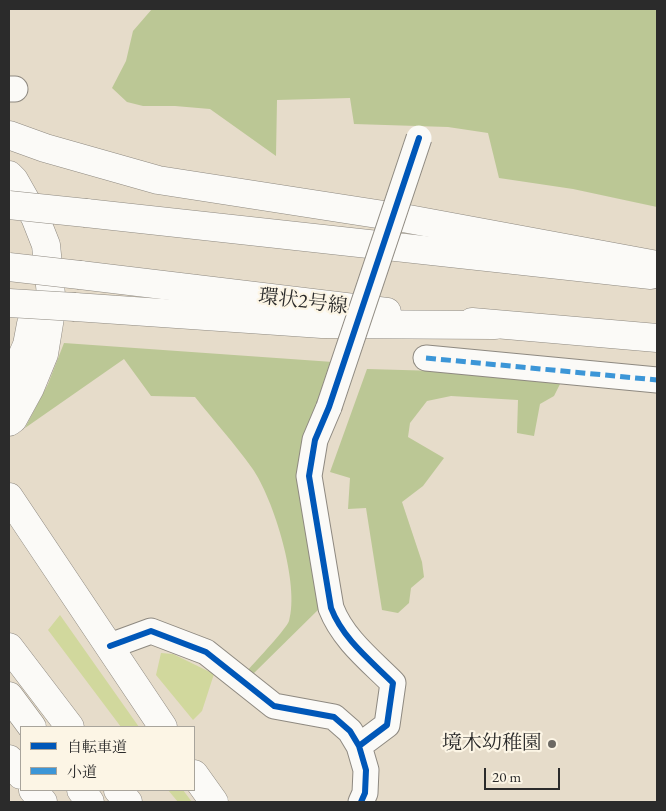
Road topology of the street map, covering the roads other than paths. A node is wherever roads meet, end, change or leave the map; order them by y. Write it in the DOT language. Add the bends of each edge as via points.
graph roads {
  1 [pos="9,135"];
  2 [pos="419,138"];
  3 [pos="9,175"];
  4 [pos="9,205"];
  5 [pos="657,265"];
  6 [pos="9,267"];
  7 [pos="657,276"];
  8 [pos="9,303"];
  9 [pos="495,325"];
  10 [pos="657,338"];
  11 [pos="426,358"];
  12 [pos="657,380"];
  13 [pos="9,386"];
  14 [pos="9,422"];
  15 [pos="9,497"];
  16 [pos="110,646"];
  17 [pos="9,647"];
  18 [pos="9,696"];
  19 [pos="31,726"];
  20 [pos="69,726"];
  21 [pos="162,726"];
  22 [pos="359,746"];
  23 [pos="9,759"];
  24 [pos="20,774"];
  25 [pos="195,775"];
  26 [pos="34,791"];
  27 [pos="81,791"];
  28 [pos="119,791"];
  29 [pos="43,802"];
  30 [pos="90,802"];
  31 [pos="128,802"];
  32 [pos="214,802"];
  33 [pos="361,802"];
  1 -- 5 [label="main road" via="158,180 404,218"];
  2 -- 22 [label="street, bridge" via="315,440 309,476 331,608 347,637 393,683 387,725"];
  3 -- 14 [label="main road" via="35,217 46,245 52,305 44,354 30,388"];
  4 -- 7 [label="main road, bridge"];
  4 -- 13 [label="main road" via="30,245 37,295 27,345"];
  6 -- 9 [label="main road, 環状2号線, bridge"];
  8 -- 9 [label="main road, bridge" via="322,324"];
  9 -- 10 [label="main road, 環状2号線"];
  11 -- 12 [label="street"];
  15 -- 16 [label="main road"];
  16 -- 21 [label="main road"];
  16 -- 22 [label="street" via="151,631 206,652 274,706 334,718 350,731"];
  17 -- 20 [label="main road"];
  18 -- 19 [label="main road"];
  22 -- 33 [label="street" via="366,770 365,793"];
  23 -- 24 [label="main road"];
  25 -- 32 [label="main road"];
  26 -- 29 [label="main road"];
  27 -- 30 [label="main road"];
  28 -- 31 [label="main road"];
}
